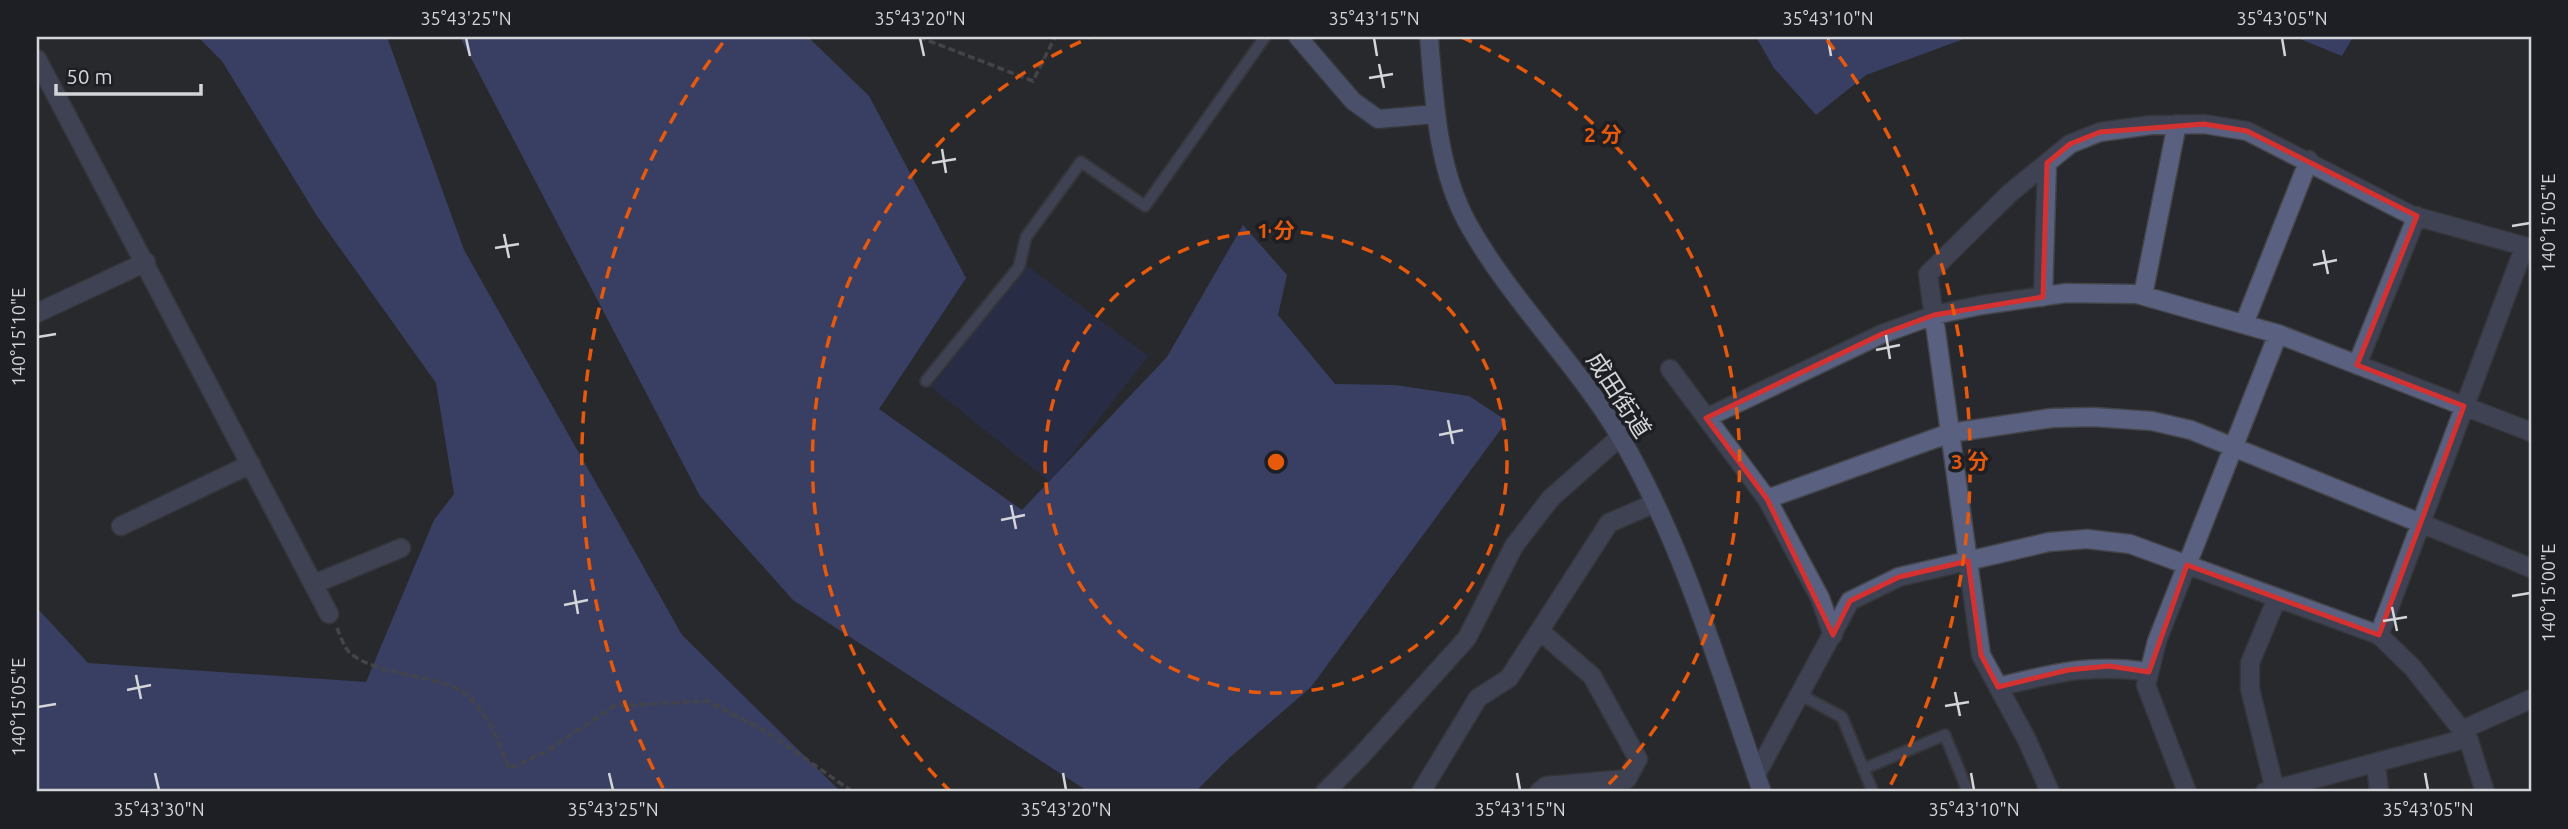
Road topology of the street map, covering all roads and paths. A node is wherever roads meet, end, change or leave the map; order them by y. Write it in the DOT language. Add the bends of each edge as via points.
graph roads {
  1 [pos="919,37"];
  2 [pos="1055,37"];
  3 [pos="1265,37"];
  4 [pos="1298,37"];
  5 [pos="1429,37"];
  6 [pos="37,59"];
  7 [pos="43,78"];
  8 [pos="1436,114"];
  9 [pos="2177,124"];
  10 [pos="2309,160"];
  11 [pos="2047,163"];
  12 [pos="2417,216"];
  13 [pos="2527,248"];
  14 [pos="146,262"];
  15 [pos="2143,295"];
  16 [pos="2043,297"];
  17 [pos="37,313"];
  18 [pos="1934,315"];
  19 [pos="2244,324"];
  20 [pos="2278,334"];
  21 [pos="2357,365"];
  22 [pos="1670,369"];
  23 [pos="926,381"];
  24 [pos="2465,406"];
  25 [pos="1706,418"];
  26 [pos="2531,432"];
  27 [pos="1950,433"];
  28 [pos="1620,437"];
  29 [pos="2233,447"];
  30 [pos="251,464"];
  31 [pos="1767,499"];
  32 [pos="1655,503"];
  33 [pos="2421,523"];
  34 [pos="121,526"];
  35 [pos="401,548"];
  36 [pos="1968,561"];
  37 [pos="2187,565"];
  38 [pos="2531,568"];
  39 [pos="314,584"];
  40 [pos="2277,598"];
  41 [pos="329,614"];
  42 [pos="1540,631"];
  43 [pos="1833,635"];
  44 [pos="2379,635"];
  45 [pos="2149,672"];
  46 [pos="1998,687"];
  47 [pos="1801,695"];
  48 [pos="2531,699"];
  49 [pos="2465,734"];
  50 [pos="2376,763"];
  51 [pos="1863,769"];
  52 [pos="1759,784"];
  53 [pos="2270,791"];
  54 [pos="853,792"];
  55 [pos="1325,792"];
  56 [pos="1420,792"];
  57 [pos="1539,792"];
  58 [pos="1873,792"];
  59 [pos="1968,792"];
  60 [pos="2050,792"];
  61 [pos="2187,792"];
  62 [pos="2379,792"];
  63 [pos="2485,792"];
  1 -- 2 [label="path" via="1033,81"];
  3 -- 23 [label="lane" via="1145,206 1081,162 1026,237 1019,267"];
  4 -- 8 [label="street" via="1353,101 1378,119"];
  5 -- 8 [label="street, 成田街道"];
  6 -- 7 [label="street"];
  7 -- 14 [label="street"];
  8 -- 28 [label="street, 成田街道" via="1447,173 1466,221"];
  9 -- 10 [label="street" via="2247,131"];
  9 -- 11 [label="street" via="2100,132 2070,144"];
  9 -- 15 [label="street"];
  10 -- 12 [label="street"];
  10 -- 19 [label="street"];
  11 -- 16 [label="street"];
  11 -- 18 [label="street" via="1928,274"];
  12 -- 13 [label="street"];
  12 -- 21 [label="street"];
  13 -- 24 [label="street"];
  14 -- 17 [label="street"];
  14 -- 30 [label="street"];
  15 -- 16 [label="street" via="2066,293"];
  15 -- 19 [label="street"];
  16 -- 18 [label="street"];
  18 -- 25 [label="street" via="1882,334"];
  18 -- 27 [label="street"];
  19 -- 20 [label="street"];
  20 -- 21 [label="street"];
  20 -- 29 [label="street"];
  21 -- 24 [label="street"];
  22 -- 25 [label="street"];
  24 -- 26 [label="street"];
  24 -- 33 [label="street"];
  25 -- 31 [label="street"];
  27 -- 29 [label="street" via="2052,418 2093,417 2152,421"];
  27 -- 31 [label="street"];
  27 -- 36 [label="street"];
  28 -- 32 [label="street, 成田街道"];
  28 -- 55 [label="street" via="1551,498 1514,546 1466,638"];
  29 -- 33 [label="street"];
  29 -- 37 [label="street"];
  30 -- 34 [label="street"];
  30 -- 39 [label="street"];
  31 -- 43 [label="street" via="1820,598"];
  32 -- 42 [label="street" via="1609,523"];
  32 -- 52 [label="street, 成田街道" via="1712,646"];
  33 -- 38 [label="street"];
  33 -- 44 [label="street"];
  35 -- 39 [label="street"];
  36 -- 37 [label="street" via="2049,542 2087,539 2130,544"];
  36 -- 43 [label="street" via="1899,576 1850,601"];
  36 -- 46 [label="street" via="1981,655"];
  37 -- 40 [label="street"];
  37 -- 45 [label="street"];
  39 -- 41 [label="street"];
  40 -- 44 [label="street"];
  40 -- 53 [label="street" via="2250,663 2250,689"];
  41 -- 54 [label="path" via="349,652 378,667 435,681 469,696 498,737 509,769 547,751 614,706 707,701 767,732"];
  42 -- 56 [label="street" via="1509,678 1479,698"];
  42 -- 57 [label="street" via="1592,676 1638,759 1627,779 1546,786"];
  43 -- 47 [label="street"];
  44 -- 49 [label="street" via="2413,668"];
  45 -- 46 [label="street" via="2109,666 2068,670"];
  45 -- 61 [label="street" via="2146,685"];
  46 -- 60 [label="street"];
  47 -- 51 [label="lane" via="1842,717"];
  47 -- 52 [label="street"];
  48 -- 49 [label="street"];
  49 -- 50 [label="street"];
  49 -- 63 [label="street"];
  50 -- 53 [label="street"];
  50 -- 62 [label="street"];
  51 -- 58 [label="lane"];
  51 -- 59 [label="lane" via="1945,735"];
}
